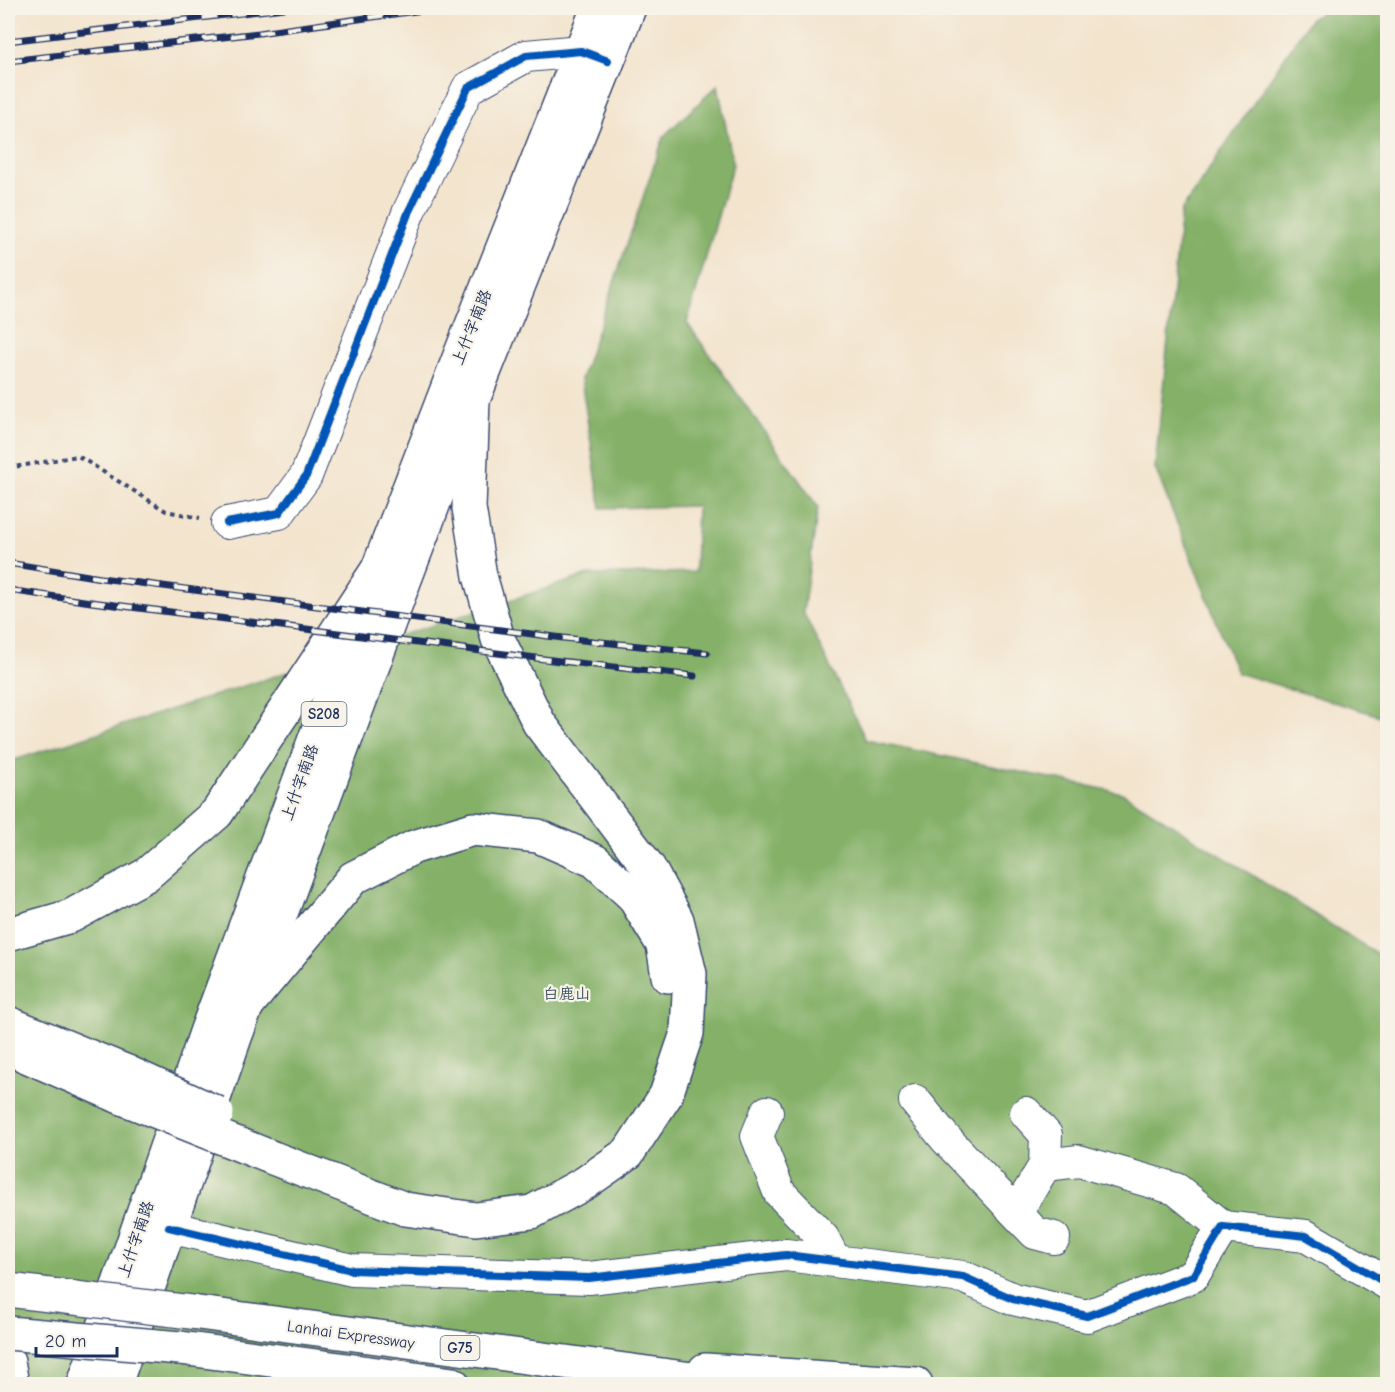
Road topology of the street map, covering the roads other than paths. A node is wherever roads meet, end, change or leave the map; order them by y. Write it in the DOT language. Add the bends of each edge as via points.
graph roads {
  1 [pos="598,8"];
  2 [pos="629,8"];
  3 [pos="595,56"];
  4 [pos="473,400"];
  5 [pos="227,523"];
  6 [pos="378,569"];
  7 [pos="8,934"];
  8 [pos="248,1004"];
  9 [pos="8,1023"];
  10 [pos="8,1048"];
  11 [pos="123,1084"];
  12 [pos="915,1101"];
  13 [pos="767,1112"];
  14 [pos="1026,1113"];
  15 [pos="273,1148"];
  16 [pos="1045,1165"];
  17 [pos="1016,1213"];
  18 [pos="169,1227"];
  19 [pos="1223,1227"];
  20 [pos="1054,1238"];
  21 [pos="835,1261"];
  22 [pos="1388,1284"];
  23 [pos="8,1290"];
  24 [pos="8,1333"];
  25 [pos="545,1360"];
  26 [pos="8,1361"];
  27 [pos="12,1384"];
  28 [pos="84,1384"];
  29 [pos="115,1384"];
  30 [pos="453,1384"];
  31 [pos="729,1384"];
  32 [pos="916,1384"];
  1 -- 3 [label="main road, S208"];
  2 -- 3 [label="main road, S208"];
  3 -- 4 [label="main road, 上什字南路 / S208"];
  3 -- 5 [label="street" via="526,56 468,88 409,211 306,476 279,513"];
  3 -- 6 [label="main road, 上什字南路 / S208" via="461,353"];
  4 -- 8 [label="main road, 上什字南路 / S208"];
  4 -- 15 [label="main road" via="469,508 480,576 498,639 539,723 649,868 677,920 690,974 687,1033 666,1095 628,1153 585,1183 532,1212 476,1219 405,1209"];
  6 -- 7 [label="main road" via="217,813 147,875 71,916"];
  6 -- 28 [label="main road, 上什字南路 / S208" via="207,1030"];
  8 -- 15 [label="main road" via="352,878 414,847 473,829 538,836 595,861 633,896 663,945 671,995 667,1053 644,1103 613,1141 574,1170 524,1195 469,1199 401,1191"];
  8 -- 18 [label="main road, 上什字南路 / S208"];
  9 -- 11 [label="main road"];
  10 -- 11 [label="main road"];
  11 -- 15 [label="main road, bridge"];
  12 -- 17 [label="street"];
  13 -- 21 [label="street" via="757,1136 778,1192 823,1238"];
  14 -- 16 [label="street" via="1046,1135"];
  16 -- 17 [label="street"];
  16 -- 19 [label="street" via="1079,1161 1176,1189"];
  17 -- 20 [label="street" via="1035,1233"];
  18 -- 21 [label="street" via="352,1270 589,1278 786,1255"];
  18 -- 29 [label="main road, 上什字南路 / S208"];
  19 -- 21 [label="street" via="1193,1276 1087,1316 1013,1299 963,1277"];
  19 -- 22 [label="street" via="1306,1236"];
  23 -- 25 [label="main road, Lanhai Expressway / G75, bridge"];
  24 -- 30 [label="main road, G75, bridge" via="180,1348"];
  25 -- 31 [label="main road, Lanhai Expressway / G75"];
  25 -- 32 [label="main road"];
  26 -- 27 [label="main road"];
}
